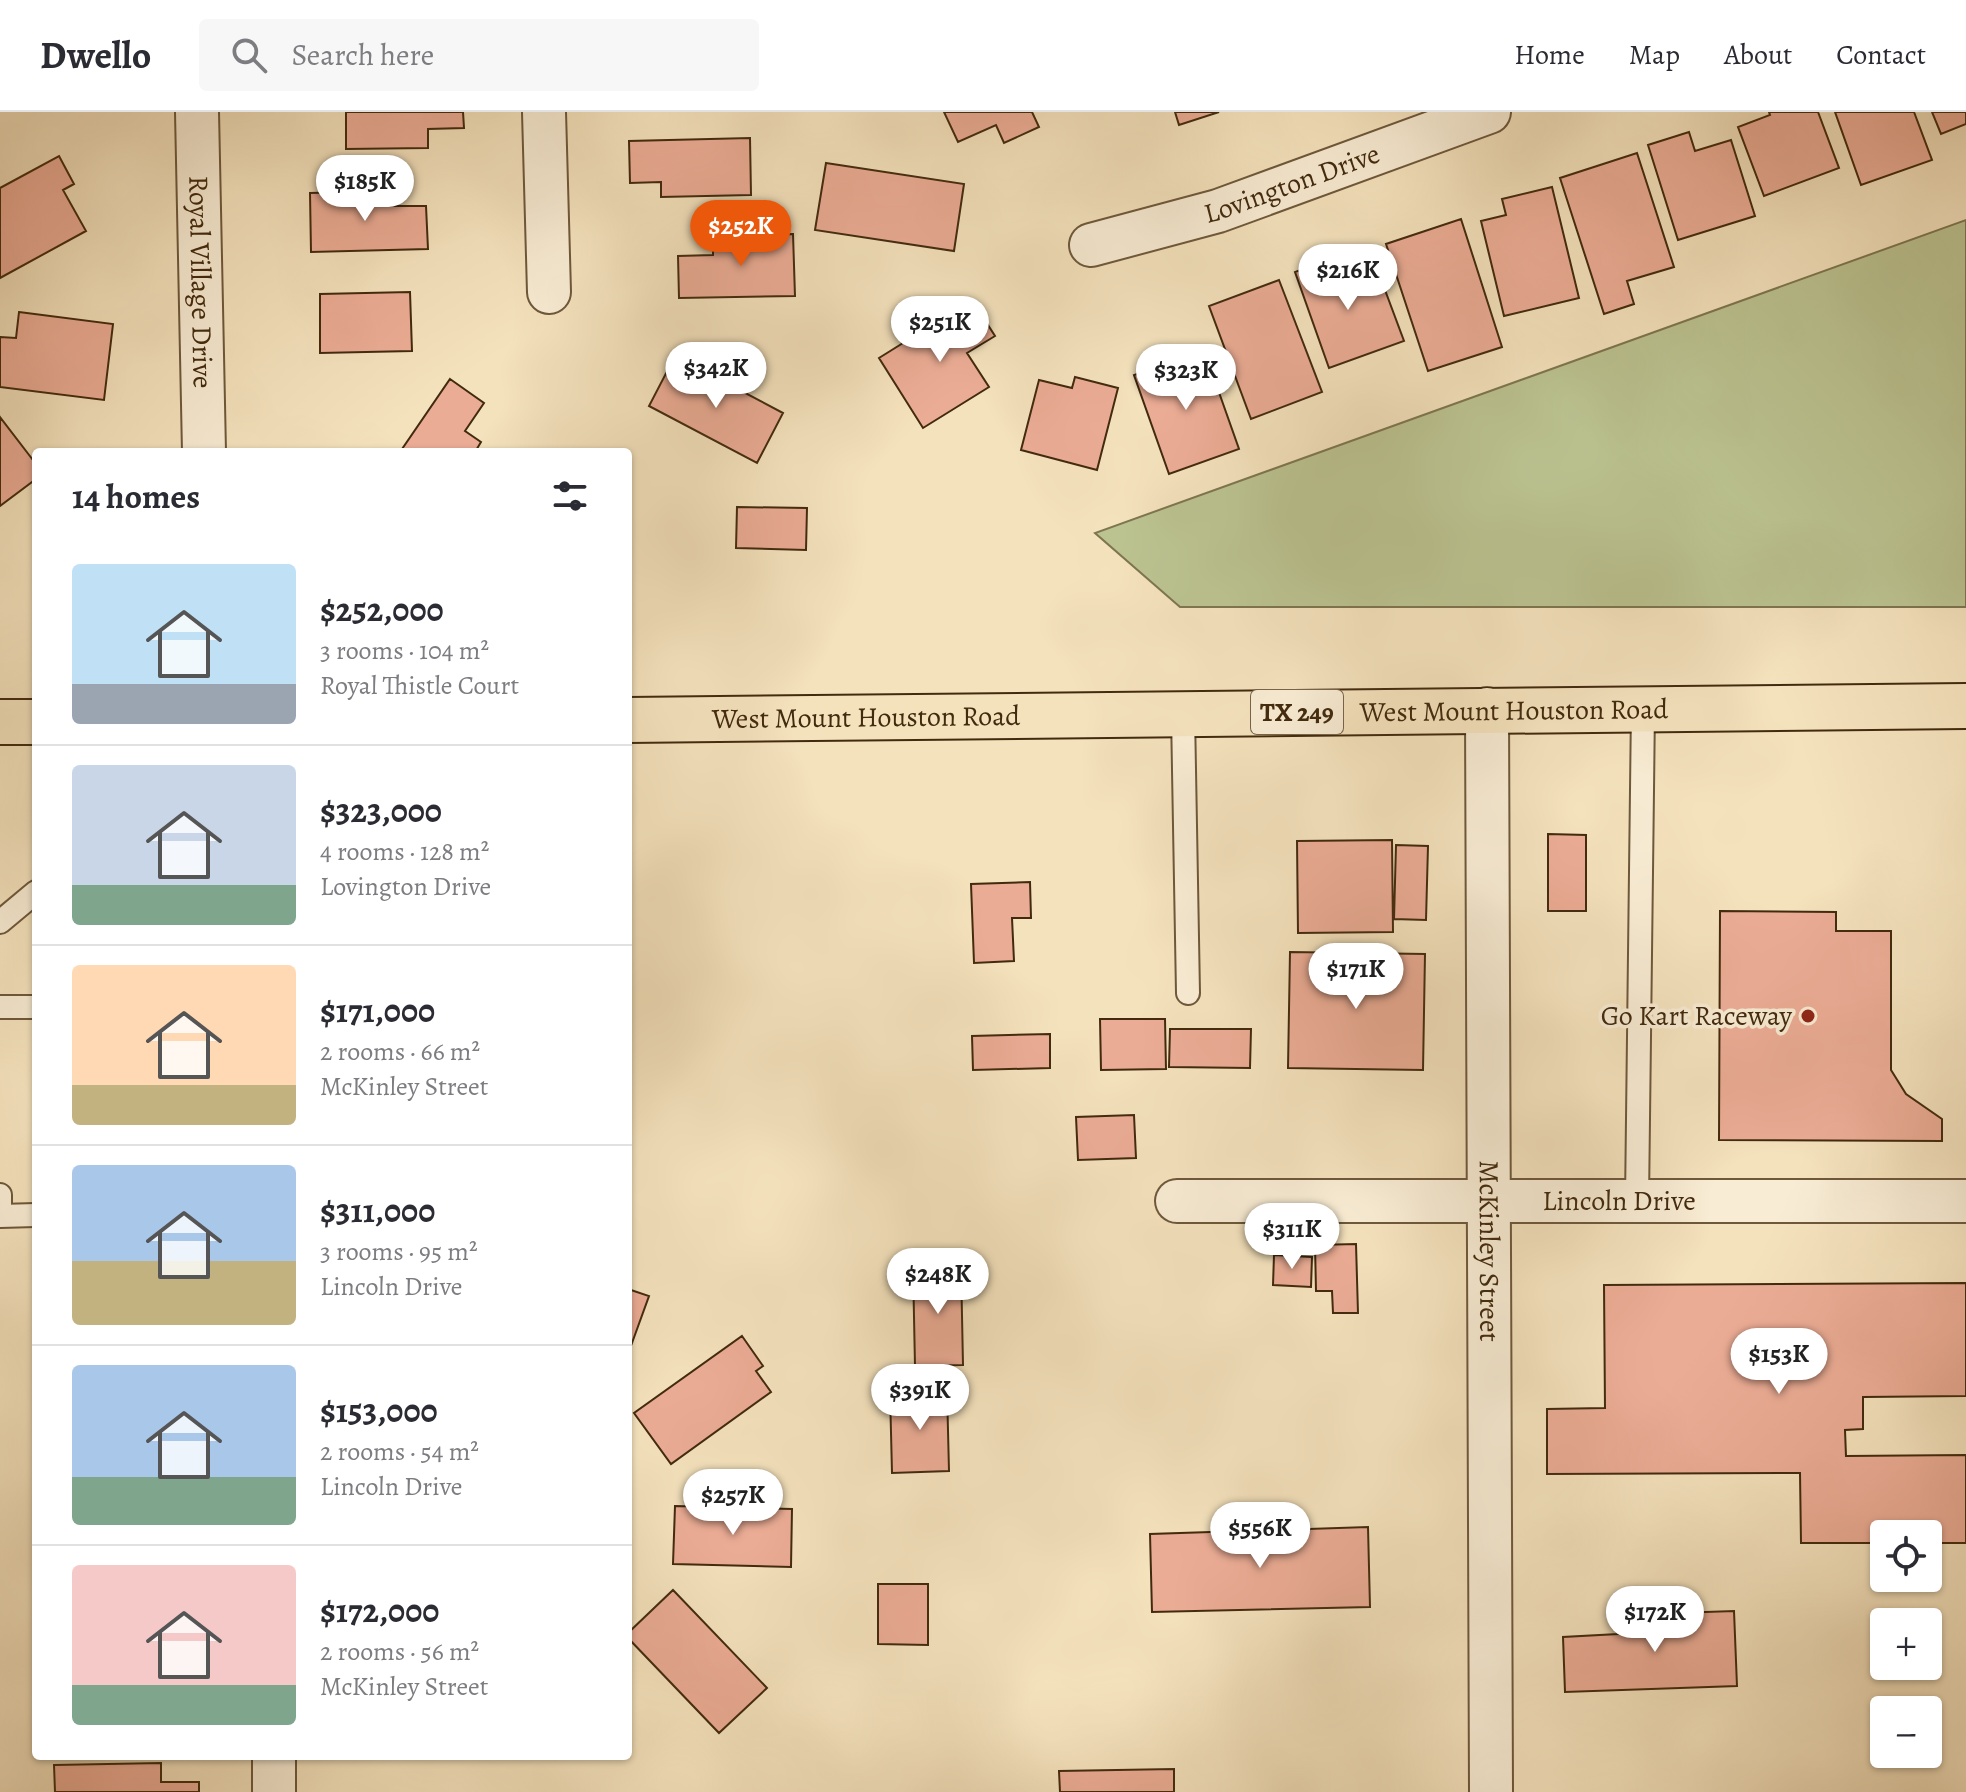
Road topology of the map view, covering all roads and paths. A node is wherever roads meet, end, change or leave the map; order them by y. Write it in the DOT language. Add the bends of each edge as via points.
graph roads {
  1 [pos="197,112"];
  2 [pos="544,112"];
  3 [pos="1489,112"];
  4 [pos="1091,245"];
  5 [pos="549,292"];
  6 [pos="204,448"];
  7 [pos="1966,706"];
  8 [pos="1643,708"];
  9 [pos="1487,709"];
  10 [pos="1183,714"];
  11 [pos="632,720"];
  12 [pos="0,722"];
  13 [pos="32,722"];
  14 [pos="32,895"];
  15 [pos="0,922"];
  16 [pos="1188,993"];
  17 [pos="0,1007"];
  18 [pos="32,1007"];
  19 [pos="0,1195"];
  20 [pos="1177,1201"];
  21 [pos="1489,1201"];
  22 [pos="1637,1201"];
  23 [pos="1966,1201"];
  24 [pos="32,1215"];
  25 [pos="274,1760"];
  26 [pos="274,1792"];
  27 [pos="1491,1792"];
  1 -- 6 [label="street, Royal Village Drive"];
  2 -- 5 [label="street"];
  3 -- 4 [label="street, Lovington Drive" via="1218,211"];
  7 -- 8 [label="main road, West Mount Houston Road / TX 249"];
  8 -- 9 [label="main road, West Mount Houston Road / TX 249"];
  8 -- 22 [label="lane"];
  9 -- 10 [label="main road, West Mount Houston Road / TX 249"];
  9 -- 21 [label="street, McKinley Street"];
  10 -- 11 [label="main road, West Mount Houston Road / TX 249"];
  10 -- 16 [label="lane"];
  12 -- 13 [label="main road"];
  14 -- 15 [label="lane"];
  17 -- 18 [label="lane"];
  19 -- 24 [label="lane" via="0,1216"];
  20 -- 21 [label="street, Lincoln Drive"];
  21 -- 22 [label="street, Lincoln Drive"];
  21 -- 27 [label="street, McKinley Street"];
  22 -- 23 [label="street, Lincoln Drive"];
  25 -- 26 [label="street"];
}
